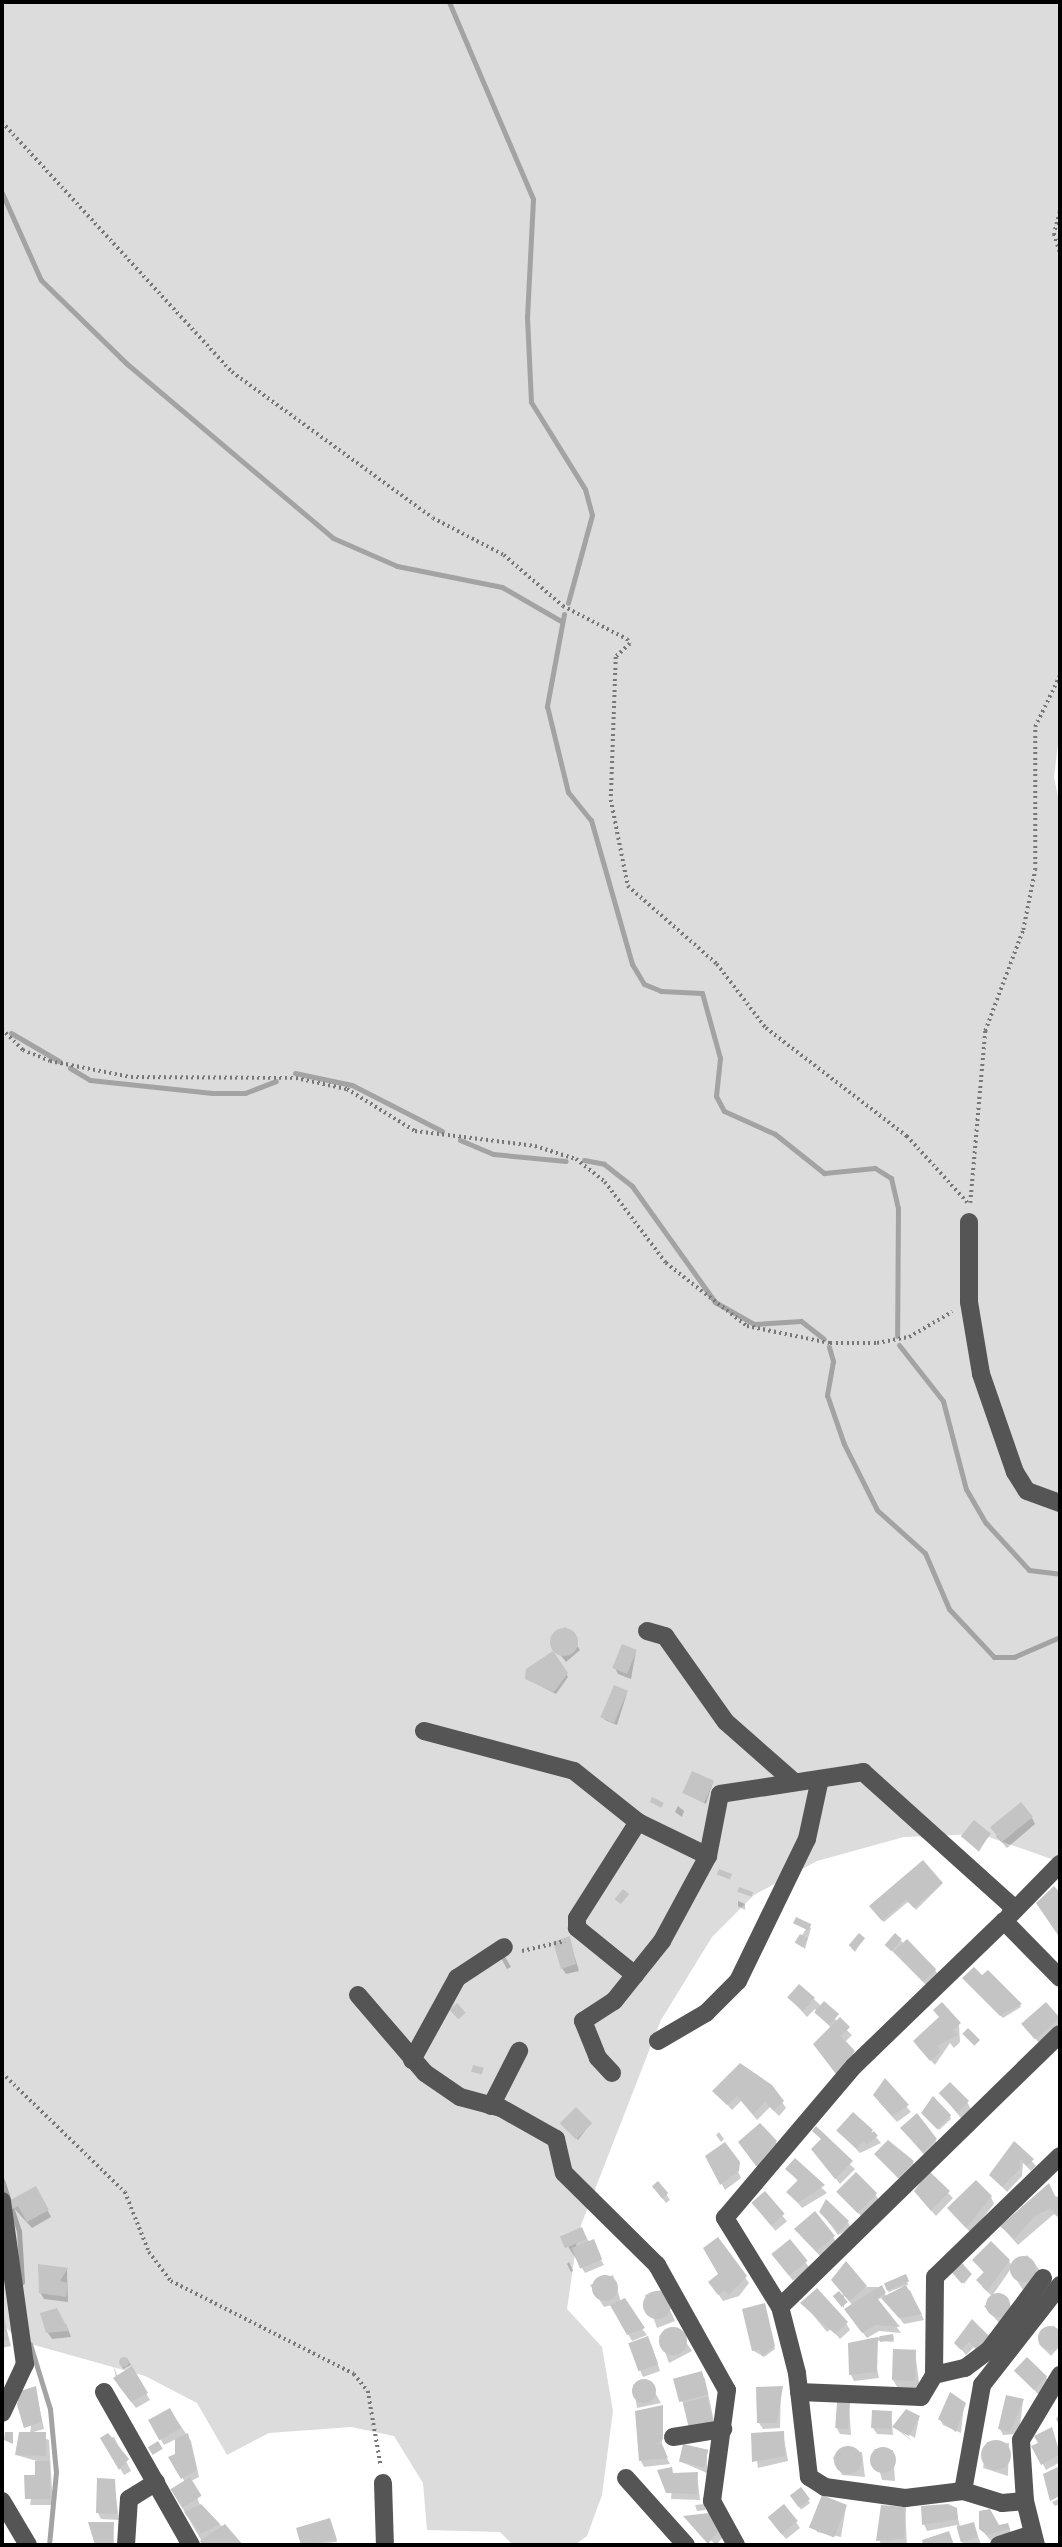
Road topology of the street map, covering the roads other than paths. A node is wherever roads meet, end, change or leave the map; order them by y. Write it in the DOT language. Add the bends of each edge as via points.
graph roads {
  1 [pos="969,1222"];
  2 [pos="1060,1503"];
  3 [pos="647,1631"];
  4 [pos="424,1731"];
  5 [pos="820,1779"];
  6 [pos="793,1781"];
  7 [pos="638,1822"];
  8 [pos="708,1856"];
  9 [pos="1060,1864"];
  10 [pos="1010,1915"];
  11 [pos="497,1951"];
  12 [pos="635,1975"];
  13 [pos="1060,1978"];
  14 [pos="358,1995"];
  15 [pos="1060,2034"];
  16 [pos="657,2041"];
  17 [pos="519,2051"];
  18 [pos="412,2060"];
  19 [pos="611,2073"];
  20 [pos="491,2106"];
  21 [pos="1060,2156"];
  22 [pos="2,2201"];
  23 [pos="1043,2278"];
  24 [pos="1060,2285"];
  25 [pos="780,2307"];
  26 [pos="934,2375"];
  27 [pos="1060,2379"];
  28 [pos="104,2392"];
  29 [pos="799,2392"];
  30 [pos="2,2413"];
  31 [pos="723,2430"];
  32 [pos="673,2437"];
  33 [pos="626,2479"];
  34 [pos="156,2482"];
  35 [pos="383,2483"];
  36 [pos="963,2491"];
  37 [pos="2,2501"];
  38 [pos="1025,2501"];
  39 [pos="1034,2540"];
  40 [pos="27,2545"];
  41 [pos="126,2545"];
  42 [pos="191,2545"];
  43 [pos="385,2545"];
  44 [pos="686,2545"];
  45 [pos="736,2545"];
  46 [pos="999,2545"];
  1 -- 2 [label="street" via="973,1347 1015,1472 1027,1491"];
  3 -- 6 [label="street" via="665,1636 726,1722"];
  4 -- 7 [label="street" via="574,1771"];
  5 -- 6 [label="street"];
  5 -- 10 [label="street" via="863,1772"];
  5 -- 16 [label="street" via="807,1839 737,1981 706,2013"];
  6 -- 8 [label="street" via="720,1794"];
  7 -- 8 [label="street"];
  7 -- 12 [label="street" via="577,1918 577,1928"];
  8 -- 12 [label="street" via="692,1895"];
  9 -- 10 [label="street"];
  10 -- 13 [label="street"];
  10 -- 25 [label="street" via="854,2066 725,2218"];
  11 -- 18 [label="street" via="457,1978"];
  12 -- 19 [label="street" via="614,2001 583,2021 598,2058"];
  14 -- 18 [label="street"];
  15 -- 25 [label="street"];
  17 -- 20 [label="street"];
  18 -- 20 [label="street" via="460,2097"];
  20 -- 31 [label="street" via="556,2139 564,2173 657,2265 727,2390"];
  21 -- 26 [label="street" via="934,2277"];
  22 -- 30 [label="street" via="25,2364"];
  23 -- 26 [label="street" via="989,2350 965,2368"];
  24 -- 36 [label="street" via="982,2385"];
  25 -- 29 [label="street"];
  26 -- 29 [label="street" via="921,2397"];
  27 -- 38 [label="street" via="1021,2440"];
  28 -- 34 [label="street"];
  29 -- 36 [label="street" via="804,2459 809,2477 825,2487 905,2498"];
  31 -- 32 [label="street"];
  31 -- 45 [label="street" via="712,2501"];
  33 -- 44 [label="street"];
  34 -- 41 [label="street" via="130,2499"];
  34 -- 42 [label="street"];
  35 -- 43 [label="street"];
  36 -- 38 [label="street" via="1002,2503"];
  37 -- 40 [label="street"];
  38 -- 39 [label="street"];
  39 -- 46 [label="street"];
}
